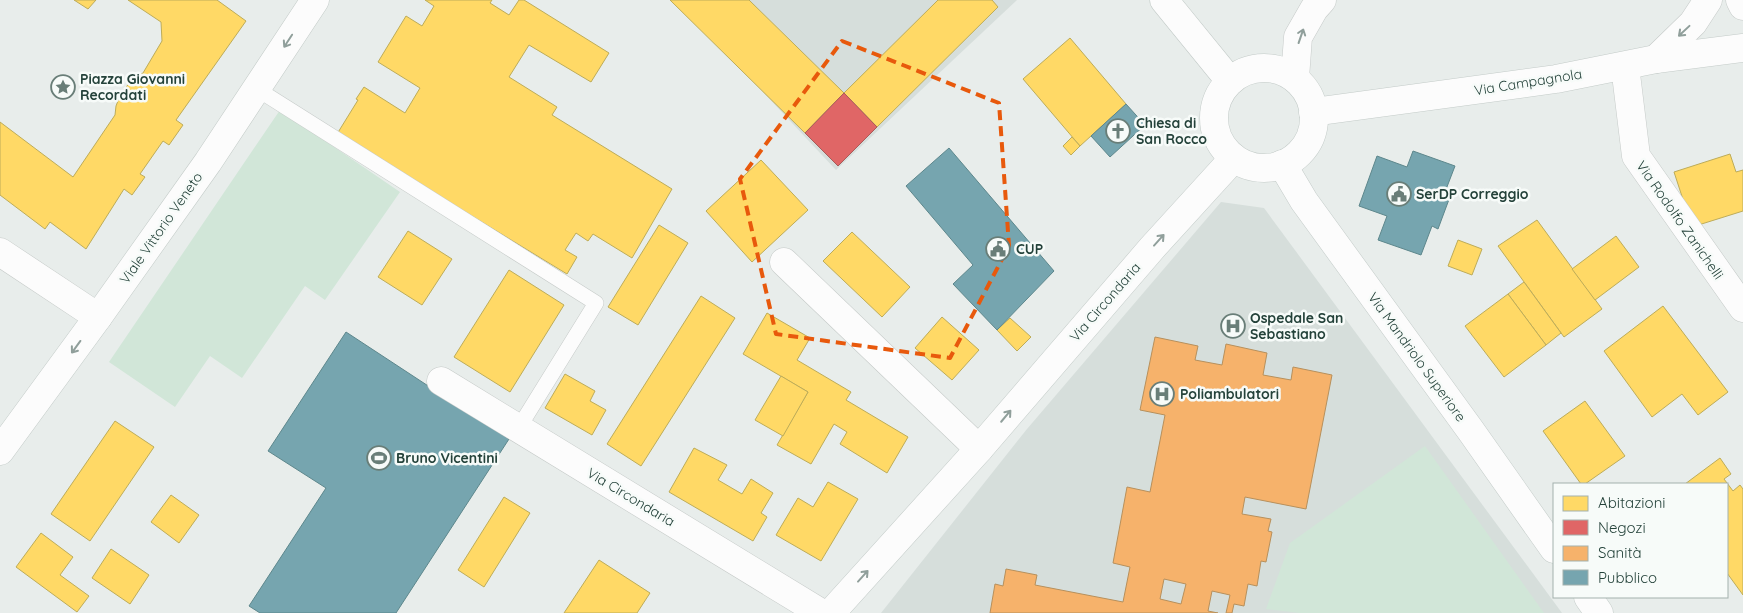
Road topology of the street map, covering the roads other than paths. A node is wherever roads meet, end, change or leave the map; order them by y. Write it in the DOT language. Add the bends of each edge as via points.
graph roads {
  1 [pos="315,0"];
  2 [pos="1164,0"];
  3 [pos="1322,0"];
  4 [pos="1708,0"];
  5 [pos="1740,0"];
  6 [pos="1743,6"];
  7 [pos="1743,48"];
  8 [pos="1656,59"];
  9 [pos="1625,66"];
  10 [pos="1295,78"];
  11 [pos="1230,81"];
  12 [pos="257,89"];
  13 [pos="1313,112"];
  14 [pos="1234,158"];
  15 [pos="1282,164"];
  16 [pos="0,252"];
  17 [pos="784,262"];
  18 [pos="1743,308"];
  19 [pos="98,317"];
  20 [pos="441,381"];
  21 [pos="518,429"];
  22 [pos="978,449"];
  23 [pos="0,451"];
  24 [pos="1553,548"];
  25 [pos="1589,598"];
  26 [pos="821,613"];
  27 [pos="831,613"];
  28 [pos="1600,613"];
  1 -- 12 [label="street, Viale Vittorio Veneto, one-way"];
  2 -- 11 [label="street"];
  10 -- 3 [label="street, one-way" via="1298,37"];
  4 -- 8 [label="street, one-way" via="1693,23"];
  5 -- 6 [label="street"];
  7 -- 8 [label="street, Via Campagnola"];
  8 -- 9 [label="street, Via Campagnola"];
  9 -- 13 [label="street, Via Campagnola" via="1547,81"];
  9 -- 18 [label="street, Via Rodolfo Zanichelli" via="1636,156"];
  10 -- 11 [label="street" via="1279,70 1261,68 1243,72"];
  10 -- 13 [label="street" via="1308,94"];
  11 -- 14 [label="street" via="1220,93 1214,121 1222,145"];
  12 -- 19 [label="street, Viale Vittorio Veneto"];
  12 -- 21 [label="lane" via="596,303"];
  13 -- 15 [label="street" via="1312,131 1304,148"];
  14 -- 15 [label="street" via="1262,168"];
  22 -- 14 [label="street, Via Circondaria, one-way"];
  15 -- 24 [label="street, Via Mandriolo Superiore" via="1304,201"];
  16 -- 19 [label="street"];
  17 -- 22 [label="street"];
  19 -- 23 [label="street, Viale Vittorio Veneto, one-way"];
  20 -- 21 [label="street, Via Circondaria"];
  21 -- 26 [label="street, Via Circondaria"];
  27 -- 22 [label="street, Via Circondaria, one-way"];
  25 -- 28 [label="street"];
}
